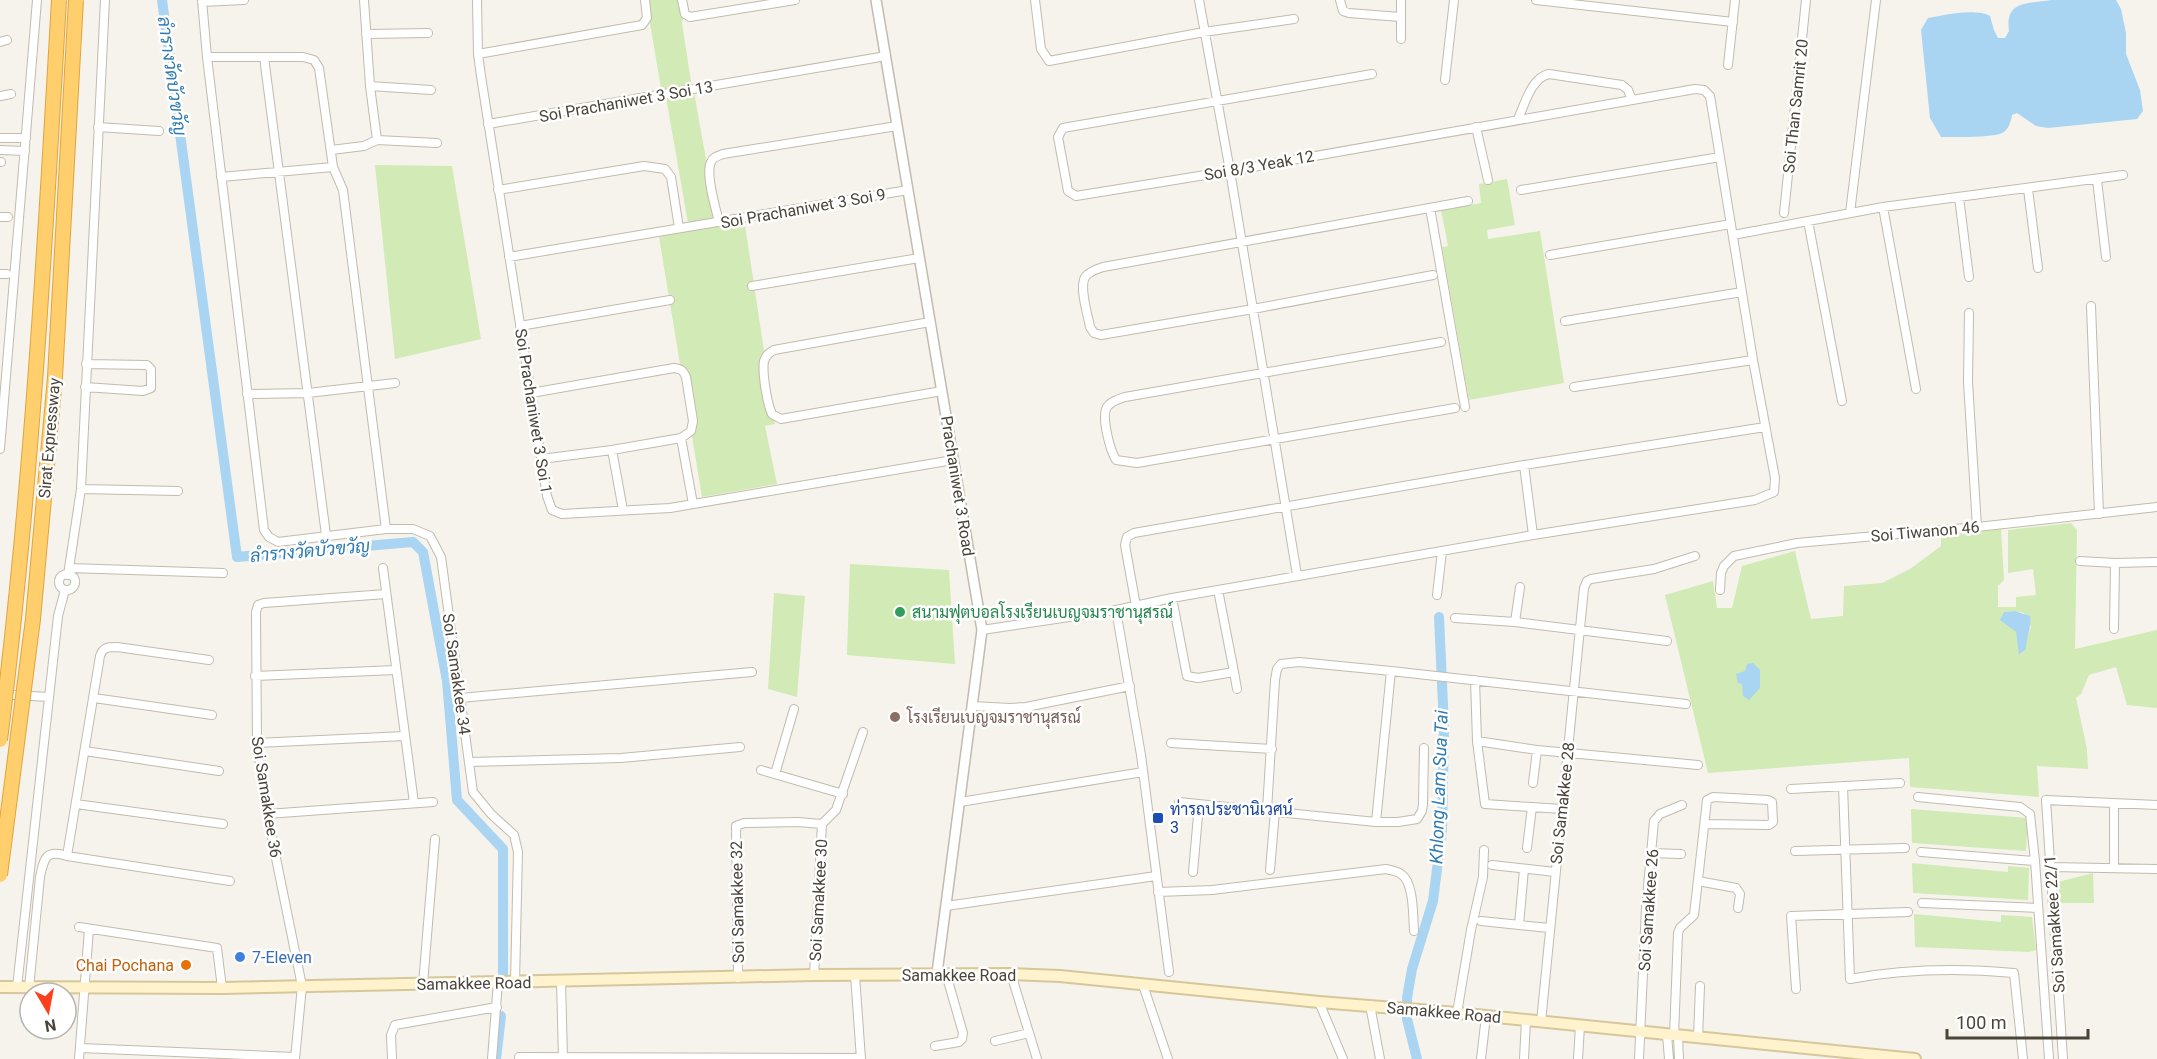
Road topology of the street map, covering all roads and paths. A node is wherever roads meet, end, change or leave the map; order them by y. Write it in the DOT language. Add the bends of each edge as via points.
graph roads {
  1 [pos="37,0"];
  2 [pos="58,0"];
  3 [pos="76,0"];
  4 [pos="105,0"];
  5 [pos="244,0"];
  6 [pos="364,0"];
  7 [pos="477,0"];
  8 [pos="645,0"];
  9 [pos="682,0"];
  10 [pos="795,0"];
  11 [pos="876,0"];
  12 [pos="1035,0"];
  13 [pos="1198,0"];
  14 [pos="1340,0"];
  15 [pos="1401,0"];
  16 [pos="1454,0"];
  17 [pos="1536,0"];
  18 [pos="1735,0"];
  19 [pos="1806,0"];
  20 [pos="1876,0"];
  21 [pos="202,1"];
  22 [pos="1400,17"];
  23 [pos="1294,20"];
  24 [pos="1733,21"];
  25 [pos="1204,32"];
  26 [pos="428,33"];
  27 [pos="366,34"];
  28 [pos="1401,39"];
  29 [pos="478,54"];
  30 [pos="886,56"];
  31 [pos="207,57"];
  32 [pos="264,57"];
  33 [pos="1728,65"];
  34 [pos="1372,74"];
  35 [pos="1445,80"];
  36 [pos="370,86"];
  37 [pos="431,90"];
  38 [pos="11,94"];
  39 [pos="0,96"];
  40 [pos="1632,100"];
  41 [pos="1217,102"];
  42 [pos="1518,119"];
  43 [pos="488,124"];
  44 [pos="897,126"];
  45 [pos="98,127"];
  46 [pos="1476,127"];
  47 [pos="159,131"];
  48 [pos="0,138"];
  49 [pos="26,138"];
  50 [pos="377,140"];
  51 [pos="437,143"];
  52 [pos="0,150"];
  53 [pos="331,150"];
  54 [pos="25,151"];
  55 [pos="1720,157"];
  56 [pos="333,167"];
  57 [pos="1230,171"];
  58 [pos="279,172"];
  59 [pos="2123,175"];
  60 [pos="221,177"];
  61 [pos="1488,180"];
  62 [pos="2097,180"];
  63 [pos="2028,189"];
  64 [pos="498,190"];
  65 [pos="908,190"];
  66 [pos="1521,190"];
  67 [pos="1959,197"];
  68 [pos="1468,201"];
  69 [pos="1883,207"];
  70 [pos="1430,208"];
  71 [pos="1784,213"];
  72 [pos="1850,213"];
  73 [pos="1808,221"];
  74 [pos="718,222"];
  75 [pos="1731,224"];
  76 [pos="679,228"];
  77 [pos="1733,235"];
  78 [pos="1242,242"];
  79 [pos="1550,255"];
  80 [pos="509,257"];
  81 [pos="2106,257"];
  82 [pos="920,258"];
  83 [pos="2038,268"];
  84 [pos="1433,275"];
  85 [pos="1969,277"];
  86 [pos="752,286"];
  87 [pos="1742,292"];
  88 [pos="670,300"];
  89 [pos="2091,306"];
  90 [pos="1253,309"];
  91 [pos="1969,313"];
  92 [pos="1565,321"];
  93 [pos="930,322"];
  94 [pos="520,326"];
  95 [pos="1441,342"];
  96 [pos="1753,360"];
  97 [pos="86,364"];
  98 [pos="1263,374"];
  99 [pos="395,383"];
  100 [pos="85,387"];
  101 [pos="368,387"];
  102 [pos="1574,387"];
  103 [pos="1916,389"];
  104 [pos="942,391"];
  105 [pos="308,393"];
  106 [pos="531,393"];
  107 [pos="247,394"];
  108 [pos="1842,401"];
  109 [pos="1465,407"];
  110 [pos="1455,408"];
  111 [pos="1765,427"];
  112 [pos="681,438"];
  113 [pos="1274,440"];
  114 [pos="0,449"];
  115 [pos="612,450"];
  116 [pos="542,459"];
  117 [pos="953,460"];
  118 [pos="1524,465"];
  119 [pos="81,489"];
  120 [pos="178,491"];
  121 [pos="693,504"];
  122 [pos="1286,507"];
  123 [pos="2157,507"];
  124 [pos="623,510"];
  125 [pos="2099,514"];
  126 [pos="1977,527"];
  127 [pos="386,529"];
  128 [pos="326,535"];
  129 [pos="1533,536"];
  130 [pos="1442,551"];
  131 [pos="1695,556"];
  132 [pos="2080,561"];
  133 [pos="2157,562"];
  134 [pos="2115,563"];
  135 [pos="383,568"];
  136 [pos="69,571"];
  137 [pos="223,573"];
  138 [pos="1297,576"];
  139 [pos="1520,587"];
  140 [pos="1218,590"];
  141 [pos="1720,590"];
  142 [pos="386,594"];
  143 [pos="1437,595"];
  144 [pos="1172,598"];
  145 [pos="1136,606"];
  146 [pos="1116,610"];
  147 [pos="1455,618"];
  148 [pos="1515,622"];
  149 [pos="2114,629"];
  150 [pos="982,630"];
  151 [pos="1580,630"];
  152 [pos="1667,640"];
  153 [pos="209,660"];
  154 [pos="396,670"];
  155 [pos="1391,671"];
  156 [pos="752,672"];
  157 [pos="1234,672"];
  158 [pos="255,676"];
  159 [pos="1475,680"];
  160 [pos="1130,686"];
  161 [pos="0,689"];
  162 [pos="1238,689"];
  163 [pos="1573,691"];
  164 [pos="49,697"];
  165 [pos="94,698"];
  166 [pos="460,698"];
  167 [pos="1686,704"];
  168 [pos="972,706"];
  169 [pos="794,709"];
  170 [pos="212,716"];
  171 [pos="863,732"];
  172 [pos="405,736"];
  173 [pos="0,740"];
  174 [pos="1477,741"];
  175 [pos="257,743"];
  176 [pos="1171,743"];
  177 [pos="740,747"];
  178 [pos="1424,748"];
  179 [pos="1272,749"];
  180 [pos="1537,750"];
  181 [pos="86,751"];
  182 [pos="1567,753"];
  183 [pos="469,762"];
  184 [pos="1698,765"];
  185 [pos="761,770"];
  186 [pos="219,771"];
  187 [pos="1143,772"];
  188 [pos="775,774"];
  189 [pos="1533,783"];
  190 [pos="1900,783"];
  191 [pos="1843,786"];
  192 [pos="1791,789"];
  193 [pos="843,794"];
  194 [pos="1918,797"];
  195 [pos="433,802"];
  196 [pos="960,802"];
  197 [pos="1179,802"];
  198 [pos="414,803"];
  199 [pos="76,804"];
  200 [pos="1199,804"];
  201 [pos="2114,804"];
  202 [pos="1682,805"];
  203 [pos="2157,806"];
  204 [pos="1532,807"];
  205 [pos="1562,809"];
  206 [pos="1271,811"];
  207 [pos="267,814"];
  208 [pos="1376,822"];
  209 [pos="223,824"];
  210 [pos="822,824"];
  211 [pos="1705,824"];
  212 [pos="435,839"];
  213 [pos="1527,848"];
  214 [pos="1905,848"];
  215 [pos="1845,849"];
  216 [pos="1484,850"];
  217 [pos="1795,851"];
  218 [pos="1921,852"];
  219 [pos="1651,853"];
  220 [pos="1681,854"];
  221 [pos="67,856"];
  222 [pos="2035,861"];
  223 [pos="1492,865"];
  224 [pos="2050,867"];
  225 [pos="1524,868"];
  226 [pos="2114,868"];
  227 [pos="2157,869"];
  228 [pos="1270,870"];
  229 [pos="1193,872"];
  230 [pos="1555,872"];
  231 [pos="0,875"];
  232 [pos="1156,876"];
  233 [pos="230,881"];
  234 [pos="1698,881"];
  235 [pos="1158,892"];
  236 [pos="1922,903"];
  237 [pos="946,906"];
  238 [pos="1738,908"];
  239 [pos="2038,908"];
  240 [pos="1908,912"];
  241 [pos="1847,914"];
  242 [pos="1481,921"];
  243 [pos="1519,925"];
  244 [pos="79,927"];
  245 [pos="1550,928"];
  246 [pos="88,929"];
  247 [pos="1414,930"];
  248 [pos="1169,972"];
  249 [pos="941,974"];
  250 [pos="1011,974"];
  251 [pos="814,975"];
  252 [pos="855,975"];
  253 [pos="738,978"];
  254 [pos="30,981"];
  255 [pos="561,981"];
  256 [pos="498,982"];
  257 [pos="515,982"];
  258 [pos="423,984"];
  259 [pos="1143,985"];
  260 [pos="302,986"];
  261 [pos="1700,986"];
  262 [pos="0,987"];
  263 [pos="17,987"];
  264 [pos="78,988"];
  265 [pos="85,988"];
  266 [pos="222,988"];
  267 [pos="1796,989"];
  268 [pos="1318,1002"];
  269 [pos="1370,1005"];
  270 [pos="497,1007"];
  271 [pos="1457,1013"];
  272 [pos="1486,1016"];
  273 [pos="1526,1020"];
  274 [pos="1541,1022"];
  275 [pos="1580,1026"];
  276 [pos="1641,1032"];
  277 [pos="1029,1033"];
  278 [pos="1673,1036"];
  279 [pos="1698,1038"];
  280 [pos="995,1041"];
  281 [pos="935,1046"];
  282 [pos="80,1048"];
  283 [pos="519,1057"];
  284 [pos="295,1058"];
  285 [pos="563,1058"];
  286 [pos="861,1058"];
  287 [pos="79,1059"];
  288 [pos="392,1059"];
  289 [pos="492,1059"];
  290 [pos="1037,1059"];
  291 [pos="1168,1059"];
  292 [pos="1343,1059"];
  293 [pos="1380,1059"];
  294 [pos="1481,1059"];
  295 [pos="1524,1059"];
  296 [pos="1578,1059"];
  297 [pos="1639,1059"];
  298 [pos="1669,1059"];
  299 [pos="1679,1059"];
  300 [pos="1915,1059"];
  301 [pos="2023,1059"];
  302 [pos="2049,1059"];
  303 [pos="2063,1059"];
  1 -- 49 [label="street"];
  2 -- 173 [label="highway, Sirat Expressway, bridge" via="38,342 15,618"];
  3 -- 231 [label="highway, Sirat Expressway, bridge" via="55,377 33,618"];
  4 -- 45 [label="street"];
  5 -- 21 [label="street"];
  6 -- 27 [label="street"];
  7 -- 29 [label="street"];
  8 -- 29 [label="street" via="647,18 642,25"];
  9 -- 10 [label="street" via="685,14 693,17"];
  11 -- 30 [label="street, Prachaniwet 3 Road"];
  12 -- 25 [label="street" via="1041,49 1049,61"];
  13 -- 25 [label="street"];
  14 -- 22 [label="street" via="1343,11 1349,13"];
  15 -- 22 [label="street"];
  16 -- 35 [label="street"];
  17 -- 24 [label="street"];
  18 -- 24 [label="street"];
  19 -- 71 [label="street, Soi Than Samrit 20"];
  20 -- 72 [label="street"];
  21 -- 31 [label="street"];
  22 -- 28 [label="street"];
  23 -- 25 [label="street"];
  24 -- 33 [label="street"];
  25 -- 41 [label="street"];
  26 -- 27 [label="street"];
  27 -- 36 [label="street"];
  29 -- 43 [label="street"];
  30 -- 43 [label="street, Soi Prachaniwet 3 Soi 13"];
  30 -- 44 [label="street, Prachaniwet 3 Road"];
  31 -- 32 [label="street"];
  31 -- 60 [label="street"];
  32 -- 53 [label="street" via="303,57 314,60 320,68"];
  32 -- 58 [label="street"];
  34 -- 41 [label="street"];
  36 -- 37 [label="street"];
  36 -- 50 [label="street"];
  38 -- 39 [label="street"];
  40 -- 42 [label="street, Soi 8/3 Yeak 12"];
  40 -- 42 [label="street" via="1622,85 1549,74 1534,84"];
  40 -- 55 [label="street, Soi 8/3 Yeak 12" via="1704,90 1710,96"];
  41 -- 57 [label="street"];
  41 -- 57 [label="street, Soi 8/3 Yeak 12" via="1063,128 1058,137 1066,183 1071,195 1076,196"];
  42 -- 46 [label="street, Soi 8/3 Yeak 12"];
  43 -- 64 [label="street, Soi Prachaniwet 3 Soi 1"];
  44 -- 65 [label="street, Prachaniwet 3 Road"];
  44 -- 74 [label="street" via="714,158 709,173"];
  45 -- 47 [label="street"];
  45 -- 97 [label="street"];
  46 -- 57 [label="street, Soi 8/3 Yeak 12"];
  46 -- 61 [label="street"];
  48 -- 49 [label="street"];
  49 -- 54 [label="street"];
  50 -- 51 [label="street"];
  50 -- 53 [label="street" via="364,146"];
  52 -- 54 [label="street"];
  53 -- 56 [label="street"];
  54 -- 114 [label="street"];
  55 -- 66 [label="street"];
  55 -- 75 [label="street"];
  56 -- 58 [label="street"];
  56 -- 101 [label="street" via="343,190"];
  57 -- 78 [label="street"];
  58 -- 60 [label="street"];
  58 -- 105 [label="street"];
  59 -- 62 [label="street"];
  60 -- 107 [label="street"];
  62 -- 63 [label="street"];
  62 -- 81 [label="street"];
  63 -- 67 [label="street"];
  63 -- 83 [label="street"];
  64 -- 76 [label="street" via="644,166 665,169 671,177"];
  64 -- 80 [label="street, Soi Prachaniwet 3 Soi 1"];
  65 -- 74 [label="street, Soi Prachaniwet 3 Soi 9"];
  65 -- 82 [label="street, Prachaniwet 3 Road"];
  67 -- 69 [label="street"];
  67 -- 85 [label="street"];
  68 -- 70 [label="street"];
  69 -- 72 [label="street"];
  69 -- 103 [label="street"];
  70 -- 78 [label="street"];
  70 -- 109 [label="street"];
  72 -- 73 [label="street"];
  73 -- 77 [label="street"];
  73 -- 108 [label="street"];
  74 -- 76 [label="street, Soi Prachaniwet 3 Soi 9"];
  75 -- 77 [label="street"];
  75 -- 79 [label="street"];
  76 -- 80 [label="street, Soi Prachaniwet 3 Soi 9"];
  77 -- 87 [label="street"];
  78 -- 90 [label="street"];
  78 -- 90 [label="street" via="1103,267 1090,272 1082,284 1090,327 1101,335"];
  80 -- 94 [label="street, Soi Prachaniwet 3 Soi 1"];
  82 -- 86 [label="street"];
  82 -- 93 [label="street, Prachaniwet 3 Road"];
  84 -- 90 [label="street"];
  87 -- 92 [label="street"];
  87 -- 96 [label="street"];
  88 -- 94 [label="street"];
  89 -- 125 [label="street"];
  90 -- 98 [label="street"];
  91 -- 126 [label="street" via="1968,382"];
  93 -- 104 [label="street, Prachaniwet 3 Road"];
  93 -- 104 [label="street" via="774,350 764,362 770,410 780,419"];
  94 -- 106 [label="street, Soi Prachaniwet 3 Soi 1"];
  95 -- 98 [label="street"];
  96 -- 102 [label="street"];
  96 -- 111 [label="street"];
  97 -- 100 [label="street"];
  97 -- 100 [label="street" via="147,365 151,369 151,388 144,391"];
  98 -- 113 [label="street"];
  98 -- 113 [label="street" via="1125,397 1107,407 1104,417 1112,454 1123,462 1137,463"];
  99 -- 101 [label="street"];
  100 -- 119 [label="street"];
  101 -- 105 [label="street"];
  101 -- 127 [label="street"];
  104 -- 117 [label="street, Prachaniwet 3 Road"];
  105 -- 107 [label="street"];
  105 -- 128 [label="street"];
  106 -- 112 [label="street" via="674,368 684,371 693,427"];
  106 -- 116 [label="street, Soi Prachaniwet 3 Soi 1"];
  107 -- 128 [label="street, Soi Samakkee 34" via="264,530 278,542"];
  110 -- 113 [label="street"];
  111 -- 118 [label="street"];
  111 -- 129 [label="street" via="1775,478 1774,492 1768,496"];
  112 -- 115 [label="street"];
  112 -- 121 [label="street"];
  113 -- 122 [label="street"];
  115 -- 116 [label="street"];
  115 -- 124 [label="street"];
  116 -- 124 [label="street, Soi Prachaniwet 3 Soi 1" via="552,510"];
  117 -- 121 [label="street, Soi Prachaniwet 3 Soi 1"];
  117 -- 150 [label="street, Prachaniwet 3 Road"];
  118 -- 122 [label="street"];
  118 -- 129 [label="street"];
  119 -- 120 [label="street"];
  119 -- 136 [label="street"];
  121 -- 124 [label="street, Soi Prachaniwet 3 Soi 1"];
  122 -- 138 [label="street"];
  122 -- 145 [label="street" via="1127,537 1125,545"];
  123 -- 125 [label="street, Soi Tiwanon 46"];
  125 -- 126 [label="street, Soi Tiwanon 46"];
  126 -- 141 [label="street, Soi Tiwanon 46" via="1809,541 1734,556 1721,573"];
  127 -- 128 [label="street, Soi Samakkee 34"];
  127 -- 166 [label="street, Soi Samakkee 34" via="413,529 430,537 441,557"];
  129 -- 130 [label="street"];
  130 -- 138 [label="street"];
  130 -- 143 [label="street"];
  131 -- 151 [label="street, Soi Samakkee 28" via="1654,569 1593,578 1586,584"];
  132 -- 134 [label="street"];
  133 -- 134 [label="street"];
  134 -- 149 [label="street"];
  135 -- 142 [label="street"];
  136 -- 137 [label="street"];
  136 -- 164 [label="street" via="75,584 64,590 58,616"];
  138 -- 140 [label="street"];
  139 -- 148 [label="street"];
  140 -- 144 [label="street"];
  140 -- 157 [label="street"];
  142 -- 154 [label="street"];
  142 -- 158 [label="street, Soi Samakkee 36" via="258,605"];
  144 -- 145 [label="street"];
  144 -- 157 [label="street" via="1187,676"];
  145 -- 146 [label="street"];
  146 -- 150 [label="street"];
  146 -- 160 [label="street"];
  147 -- 148 [label="street"];
  148 -- 151 [label="street"];
  150 -- 168 [label="street, Prachaniwet 3 Road"];
  151 -- 152 [label="street"];
  151 -- 163 [label="street, Soi Samakkee 28"];
  153 -- 165 [label="street" via="107,647 100,657"];
  154 -- 158 [label="street"];
  154 -- 172 [label="street"];
  155 -- 159 [label="street"];
  155 -- 179 [label="street" via="1299,662 1281,664 1276,669"];
  155 -- 208 [label="street"];
  156 -- 166 [label="street"];
  157 -- 162 [label="street"];
  158 -- 175 [label="street, Soi Samakkee 36"];
  159 -- 163 [label="street"];
  159 -- 174 [label="street"];
  160 -- 168 [label="street" via="1026,707"];
  160 -- 187 [label="street"];
  161 -- 164 [label="street" via="14,695"];
  163 -- 167 [label="street"];
  163 -- 182 [label="street, Soi Samakkee 28"];
  164 -- 263 [label="street"];
  165 -- 170 [label="street"];
  165 -- 181 [label="street"];
  166 -- 183 [label="street, Soi Samakkee 34"];
  168 -- 196 [label="street, Prachaniwet 3 Road"];
  169 -- 188 [label="street"];
  171 -- 193 [label="street"];
  172 -- 175 [label="street"];
  172 -- 198 [label="street"];
  174 -- 180 [label="street"];
  174 -- 204 [label="street" via="1485,804"];
  175 -- 207 [label="street, Soi Samakkee 36"];
  176 -- 179 [label="street"];
  177 -- 183 [label="street" via="621,758"];
  178 -- 208 [label="street" via="1422,811 1416,819"];
  179 -- 206 [label="street"];
  180 -- 182 [label="street"];
  180 -- 189 [label="street"];
  181 -- 186 [label="street"];
  181 -- 199 [label="street"];
  182 -- 184 [label="street"];
  182 -- 205 [label="street, Soi Samakkee 28"];
  183 -- 257 [label="street, Soi Samakkee 34" via="473,792 514,835 518,852"];
  185 -- 188 [label="street"];
  187 -- 196 [label="street"];
  187 -- 232 [label="street"];
  188 -- 193 [label="street"];
  190 -- 191 [label="street"];
  191 -- 192 [label="street"];
  191 -- 215 [label="street"];
  193 -- 210 [label="street" via="836,810"];
  194 -- 222 [label="street" via="2026,810"];
  195 -- 198 [label="street"];
  196 -- 237 [label="street, Prachaniwet 3 Road"];
  197 -- 200 [label="street"];
  198 -- 207 [label="street"];
  199 -- 209 [label="street"];
  199 -- 221 [label="street"];
  200 -- 206 [label="street"];
  200 -- 229 [label="street"];
  201 -- 203 [label="street"];
  201 -- 224 [label="street, Soi Samakkee 22/1" via="2046,800"];
  201 -- 226 [label="street"];
  202 -- 219 [label="street, Soi Samakkee 26" via="1656,818"];
  204 -- 205 [label="street"];
  204 -- 213 [label="street"];
  205 -- 230 [label="street, Soi Samakkee 28"];
  206 -- 208 [label="street"];
  206 -- 228 [label="street"];
  207 -- 260 [label="street, Soi Samakkee 36"];
  210 -- 251 [label="street, Soi Samakkee 30"];
  210 -- 253 [label="street, Soi Samakkee 32" via="776,822 736,826"];
  211 -- 211 [label="street" via="1709,798 1772,802 1773,822 1769,825"];
  211 -- 234 [label="street"];
  212 -- 258 [label="street"];
  214 -- 215 [label="street"];
  215 -- 217 [label="street"];
  215 -- 241 [label="street"];
  216 -- 271 [label="street"];
  218 -- 222 [label="street"];
  219 -- 220 [label="street"];
  219 -- 276 [label="street, Soi Samakkee 26"];
  221 -- 233 [label="street"];
  221 -- 254 [label="street" via="56,853 44,860"];
  222 -- 239 [label="street"];
  223 -- 225 [label="street"];
  224 -- 226 [label="street"];
  224 -- 303 [label="street, Soi Samakkee 22/1"];
  225 -- 230 [label="street"];
  225 -- 243 [label="street"];
  226 -- 227 [label="street"];
  230 -- 245 [label="street, Soi Samakkee 28"];
  232 -- 235 [label="street"];
  232 -- 237 [label="street"];
  234 -- 238 [label="street" via="1736,888 1740,894"];
  234 -- 278 [label="street" via="1694,915 1678,933"];
  235 -- 247 [label="street" via="1212,890 1386,869 1407,880"];
  235 -- 248 [label="street"];
  236 -- 239 [label="street"];
  237 -- 249 [label="street, Prachaniwet 3 Road"];
  239 -- 302 [label="street"];
  240 -- 241 [label="street"];
  241 -- 267 [label="street" via="1791,916"];
  241 -- 301 [label="street" via="1850,979 1880,973 1969,969 2014,973"];
  242 -- 243 [label="street"];
  243 -- 245 [label="street"];
  244 -- 246 [label="street"];
  245 -- 274 [label="street, Soi Samakkee 28"];
  246 -- 265 [label="street"];
  246 -- 266 [label="street" via="217,948"];
  249 -- 250 [label="main road, Samakkee Road"];
  249 -- 252 [label="main road, Samakkee Road"];
  249 -- 281 [label="street" via="963,1033 958,1042"];
  250 -- 259 [label="main road, Samakkee Road"];
  250 -- 277 [label="street"];
  251 -- 252 [label="main road, Samakkee Road"];
  251 -- 253 [label="main road, Samakkee Road"];
  252 -- 286 [label="street"];
  253 -- 255 [label="main road, Samakkee Road"];
  255 -- 257 [label="main road, Samakkee Road"];
  255 -- 285 [label="street"];
  256 -- 257 [label="main road, Samakkee Road"];
  256 -- 258 [label="main road, Samakkee Road"];
  256 -- 270 [label="street"];
  258 -- 260 [label="main road, Samakkee Road"];
  259 -- 268 [label="main road, Samakkee Road"];
  259 -- 291 [label="street"];
  260 -- 266 [label="main road, Samakkee Road"];
  260 -- 284 [label="street, Soi Samakkee 36"];
  261 -- 279 [label="street"];
  262 -- 263 [label="main road, Samakkee Road"];
  264 -- 265 [label="main road, Samakkee Road"];
  265 -- 266 [label="main road, Samakkee Road"];
  265 -- 282 [label="street"];
  268 -- 269 [label="main road, Samakkee Road"];
  268 -- 292 [label="street"];
  269 -- 271 [label="main road, Samakkee Road"];
  269 -- 293 [label="street"];
  270 -- 288 [label="street" via="395,1025 391,1035"];
  270 -- 289 [label="street"];
  271 -- 272 [label="main road, Samakkee Road"];
  272 -- 273 [label="main road, Samakkee Road"];
  272 -- 294 [label="street"];
  273 -- 274 [label="main road, Samakkee Road"];
  273 -- 295 [label="street"];
  274 -- 275 [label="main road, Samakkee Road"];
  275 -- 276 [label="main road, Samakkee Road"];
  275 -- 296 [label="street"];
  276 -- 278 [label="main road, Samakkee Road"];
  276 -- 297 [label="street, Soi Samakkee 26"];
  277 -- 280 [label="street"];
  277 -- 290 [label="street"];
  278 -- 279 [label="main road, Samakkee Road"];
  278 -- 298 [label="street"];
  278 -- 299 [label="street"];
  279 -- 300 [label="main road, Samakkee Road"];
  282 -- 284 [label="street"];
  282 -- 287 [label="street"];
  283 -- 285 [label="street"];
  285 -- 286 [label="street"];
}
